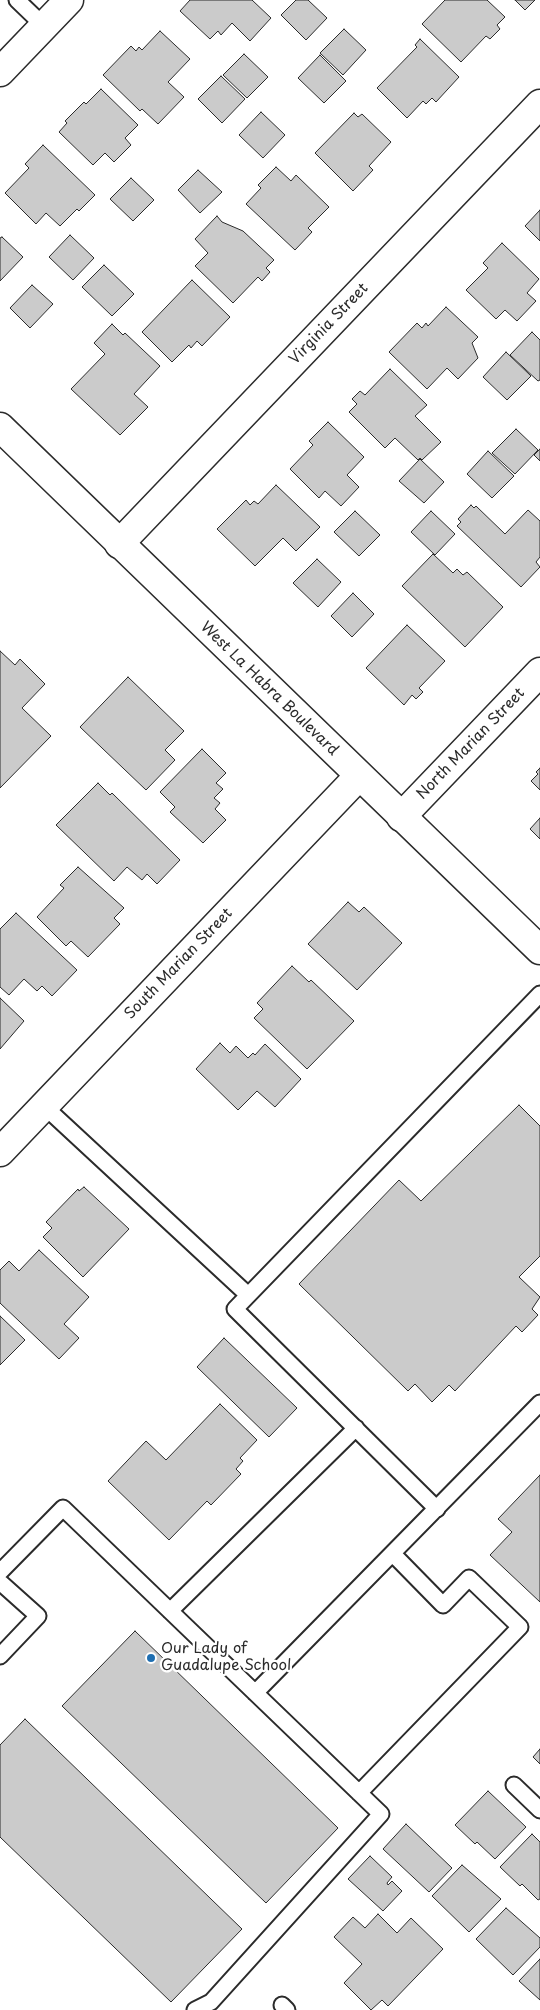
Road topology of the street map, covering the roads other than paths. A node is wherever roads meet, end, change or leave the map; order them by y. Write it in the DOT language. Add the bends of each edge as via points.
graph roads {
  1 [pos="17,0"];
  2 [pos="69,0"];
  3 [pos="44,26"];
  4 [pos="0,72"];
  5 [pos="540,104"];
  6 [pos="0,427"];
  7 [pos="119,544"];
  8 [pos="540,672"];
  9 [pos="359,776"];
  10 [pos="401,816"];
  11 [pos="540,950"];
  12 [pos="540,994"];
  13 [pos="44,1106"];
  14 [pos="0,1152"];
  15 [pos="248,1295"];
  16 [pos="540,1403"];
  17 [pos="356,1428"];
  18 [pos="437,1509"];
  19 [pos="393,1554"];
  20 [pos="0,1572"];
  21 [pos="0,1582"];
  22 [pos="170,1611"];
  23 [pos="0,1656"];
  24 [pos="256,1693"];
  25 [pos="514,1785"];
  26 [pos="359,1793"];
  27 [pos="540,1810"];
  28 [pos="195,2010"];
  1 -- 3 [label="lane"];
  2 -- 3 [label="street"];
  3 -- 4 [label="street"];
  5 -- 7 [label="street, Virginia Street"];
  6 -- 7 [label="street, West La Habra Boulevard"];
  7 -- 9 [label="street, West La Habra Boulevard"];
  8 -- 10 [label="street, North Marian Street"];
  9 -- 10 [label="street, West La Habra Boulevard"];
  9 -- 13 [label="street, South Marian Street"];
  10 -- 11 [label="street, West La Habra Boulevard"];
  12 -- 15 [label="lane"];
  13 -- 14 [label="street, South Marian Street"];
  13 -- 15 [label="lane"];
  15 -- 17 [label="lane" via="235,1308"];
  16 -- 18 [label="lane"];
  17 -- 18 [label="lane"];
  17 -- 22 [label="lane"];
  18 -- 19 [label="lane"];
  19 -- 24 [label="lane"];
  19 -- 26 [label="lane" via="443,1605 469,1578 520,1627"];
  20 -- 22 [label="lane" via="63,1508"];
  21 -- 23 [label="lane" via="38,1616"];
  22 -- 24 [label="lane"];
  24 -- 26 [label="lane"];
  25 -- 27 [label="lane"];
  26 -- 28 [label="lane" via="381,1814 211,2002"];
}
